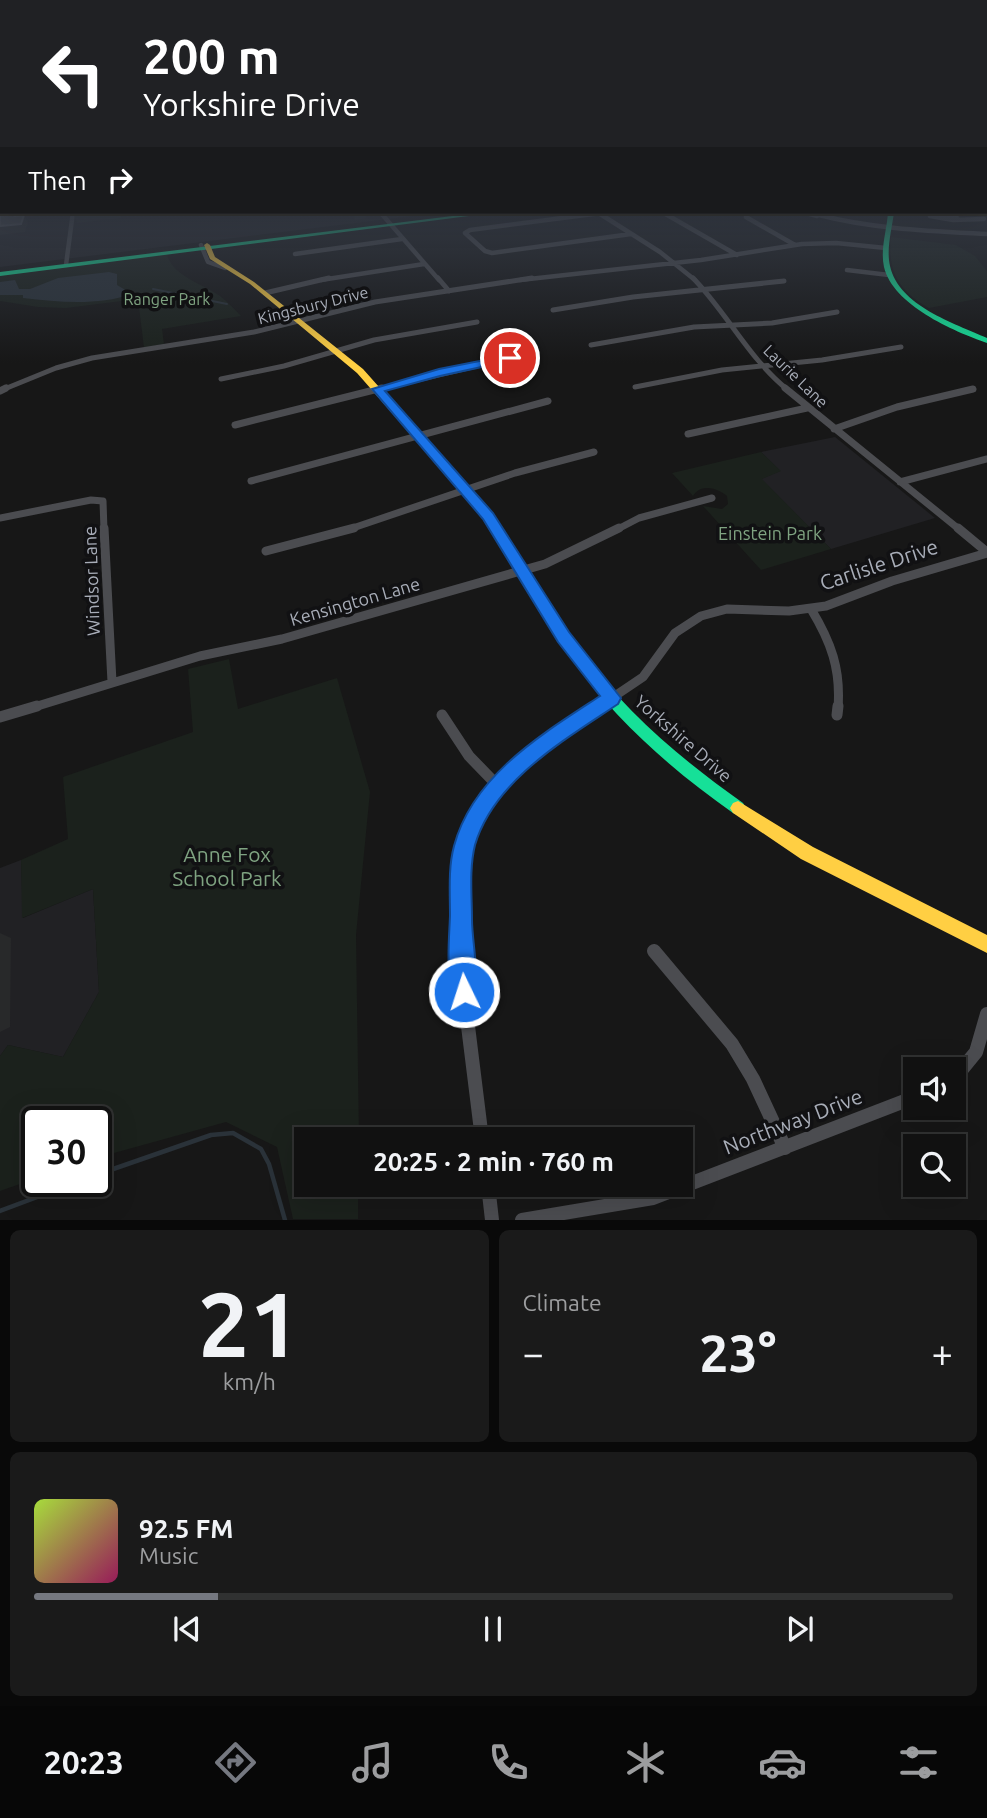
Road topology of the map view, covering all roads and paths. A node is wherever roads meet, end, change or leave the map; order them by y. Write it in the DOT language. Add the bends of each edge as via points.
graph roads {
  1 [pos="68,250"];
  2 [pos="180,250"];
  3 [pos="206,250"];
  4 [pos="324,250"];
  5 [pos="412,250"];
  6 [pos="484,250"];
  7 [pos="514,250"];
  8 [pos="655,250"];
  9 [pos="728,250"];
  10 [pos="766,250"];
  11 [pos="886,250"];
  12 [pos="295,254"];
  13 [pos="737,255"];
  14 [pos="675,263"];
  15 [pos="66,264"];
  16 [pos="424,264"];
  17 [pos="847,270"];
  18 [pos="0,272"];
  19 [pos="889,275"];
  20 [pos="784,281"];
  21 [pos="449,291"];
  22 [pos="707,291"];
  23 [pos="265,293"];
  24 [pos="553,310"];
  25 [pos="837,312"];
  26 [pos="299,320"];
  27 [pos="477,322"];
  28 [pos="733,325"];
  29 [pos="987,341"];
  30 [pos="591,345"];
  31 [pos="901,347"];
  32 [pos="337,351"];
  33 [pos="510,358"];
  34 [pos="762,365"];
  35 [pos="221,379"];
  36 [pos="635,387"];
  37 [pos="377,389"];
  38 [pos="973,389"];
  39 [pos="0,391"];
  40 [pos="548,401"];
  41 [pos="807,408"];
  42 [pos="236,425"];
  43 [pos="834,429"];
  44 [pos="688,434"];
  45 [pos="419,435"];
  46 [pos="594,452"];
  47 [pos="987,459"];
  48 [pos="251,481"];
  49 [pos="900,482"];
  50 [pos="466,490"];
  51 [pos="712,498"];
  52 [pos="0,518"];
  53 [pos="265,551"];
  54 [pos="987,552"];
  55 [pos="523,570"];
  56 [pos="811,609"];
  57 [pos="112,682"];
  58 [pos="612,698"];
  59 [pos="442,715"];
  60 [pos="837,715"];
  61 [pos="0,717"];
  62 [pos="498,786"];
  63 [pos="987,944"];
  64 [pos="654,951"];
  65 [pos="987,1014"];
  66 [pos="966,1064"];
  67 [pos="903,1102"];
  68 [pos="481,1127"];
  69 [pos="785,1148"];
  70 [pos="489,1197"];
  71 [pos="492,1220"];
  72 [pos="522,1220"];
  1 -- 15 [label="street"];
  2 -- 15 [label="street"];
  3 -- 23 [label="street, Yorkshire Drive"];
  4 -- 12 [label="street"];
  5 -- 16 [label="street"];
  6 -- 7 [label="street"];
  8 -- 14 [label="street, Laurie Lane"];
  9 -- 13 [label="street"];
  10 -- 13 [label="street, Kingsbury Drive"];
  11 -- 19 [label="street"];
  13 -- 14 [label="street, Kingsbury Drive"];
  14 -- 21 [label="street, Kingsbury Drive"];
  14 -- 22 [label="street, Laurie Lane"];
  15 -- 18 [label="street"];
  16 -- 21 [label="street"];
  16 -- 23 [label="street" via="327,278"];
  17 -- 19 [label="street"];
  19 -- 29 [label="street" via="911,301"];
  20 -- 22 [label="street"];
  21 -- 26 [label="street, Kingsbury Drive" via="358,305"];
  22 -- 24 [label="street"];
  22 -- 28 [label="street, Laurie Lane"];
  23 -- 26 [label="street, Yorkshire Drive"];
  25 -- 28 [label="street"];
  26 -- 32 [label="street, Yorkshire Drive"];
  26 -- 39 [label="street, Kingsbury Drive" via="254,332 92,358"];
  27 -- 32 [label="street"];
  28 -- 30 [label="street"];
  28 -- 34 [label="street, Laurie Lane"];
  31 -- 34 [label="street"];
  32 -- 35 [label="street"];
  32 -- 37 [label="street, Yorkshire Drive"];
  33 -- 37 [label="street"];
  34 -- 36 [label="street"];
  34 -- 41 [label="street, Laurie Lane"];
  37 -- 42 [label="street"];
  37 -- 45 [label="street, Yorkshire Drive"];
  38 -- 43 [label="street" via="897,407"];
  40 -- 45 [label="street"];
  41 -- 43 [label="street, Laurie Lane"];
  41 -- 44 [label="street"];
  43 -- 49 [label="street, Laurie Lane"];
  45 -- 48 [label="street"];
  45 -- 50 [label="street, Yorkshire Drive"];
  46 -- 50 [label="street"];
  47 -- 49 [label="street"];
  49 -- 54 [label="street, Laurie Lane"];
  50 -- 53 [label="street" via="359,527"];
  50 -- 55 [label="street, Yorkshire Drive"];
  51 -- 55 [label="street, Kensington Lane" via="639,518 568,555"];
  52 -- 57 [label="street, Windsor Lane" via="103,500"];
  54 -- 56 [label="street, Carlisle Drive"];
  55 -- 57 [label="street, Kensington Lane"];
  55 -- 58 [label="street, Yorkshire Drive" via="564,637"];
  56 -- 58 [label="street, Carlisle Drive" via="727,609 701,616 675,633 643,677"];
  56 -- 60 [label="street" via="836,653 841,679"];
  57 -- 61 [label="street, Kensington Lane"];
  58 -- 62 [label="street, Carlisle Drive" via="555,736"];
  58 -- 63 [label="street, Yorkshire Drive" via="668,754 761,824 854,879"];
  59 -- 62 [label="street" via="469,756"];
  62 -- 68 [label="street, Carlisle Drive" via="483,805 464,846 460,890 466,1010"];
  64 -- 69 [label="street" via="701,1002 736,1051"];
  65 -- 66 [label="street" via="976,1052"];
  67 -- 69 [label="street, Northway Drive"];
  69 -- 72 [label="street, Northway Drive" via="653,1198"];
  70 -- 71 [label="street"];
}
